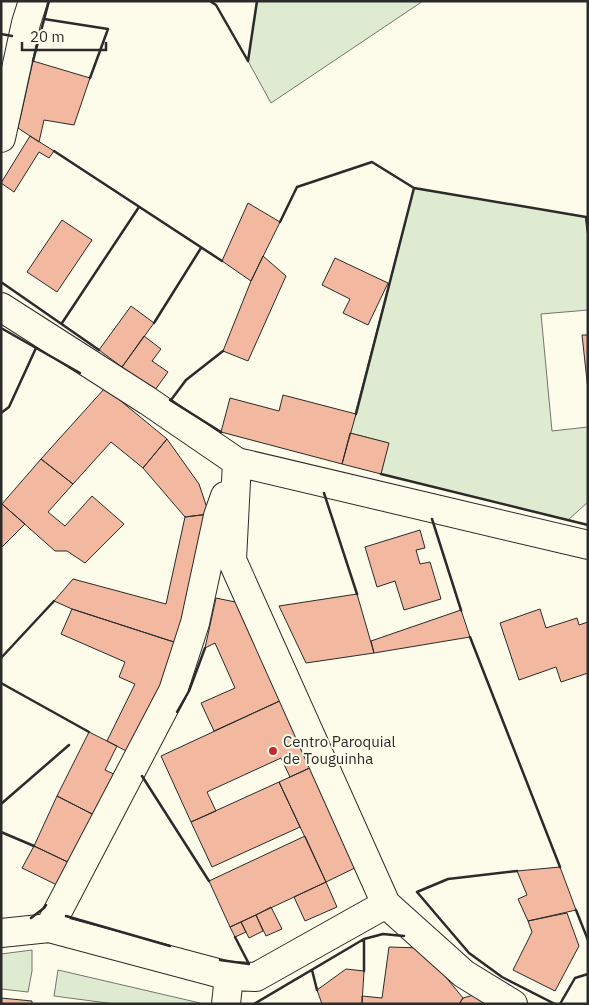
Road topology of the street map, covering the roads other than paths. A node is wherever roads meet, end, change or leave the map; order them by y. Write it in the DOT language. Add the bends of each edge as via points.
graph roads {
  1 [pos="33,1"];
  2 [pos="1,138"];
  3 [pos="1,307"];
  4 [pos="238,462"];
  5 [pos="588,545"];
  6 [pos="386,904"];
  7 [pos="49,928"];
  8 [pos="1,933"];
  9 [pos="229,976"];
  10 [pos="226,1004"];
  11 [pos="513,1004"];
  1 -- 2 [label="street"];
  3 -- 4 [label="street"];
  4 -- 5 [label="street"];
  4 -- 6 [label="street" via="232,560"];
  4 -- 7 [label="street" via="218,516 195,623 173,691"];
  6 -- 9 [label="street" via="256,977"];
  6 -- 11 [label="street" via="464,974"];
  7 -- 8 [label="street"];
  7 -- 9 [label="street"];
  9 -- 10 [label="street"];
}
